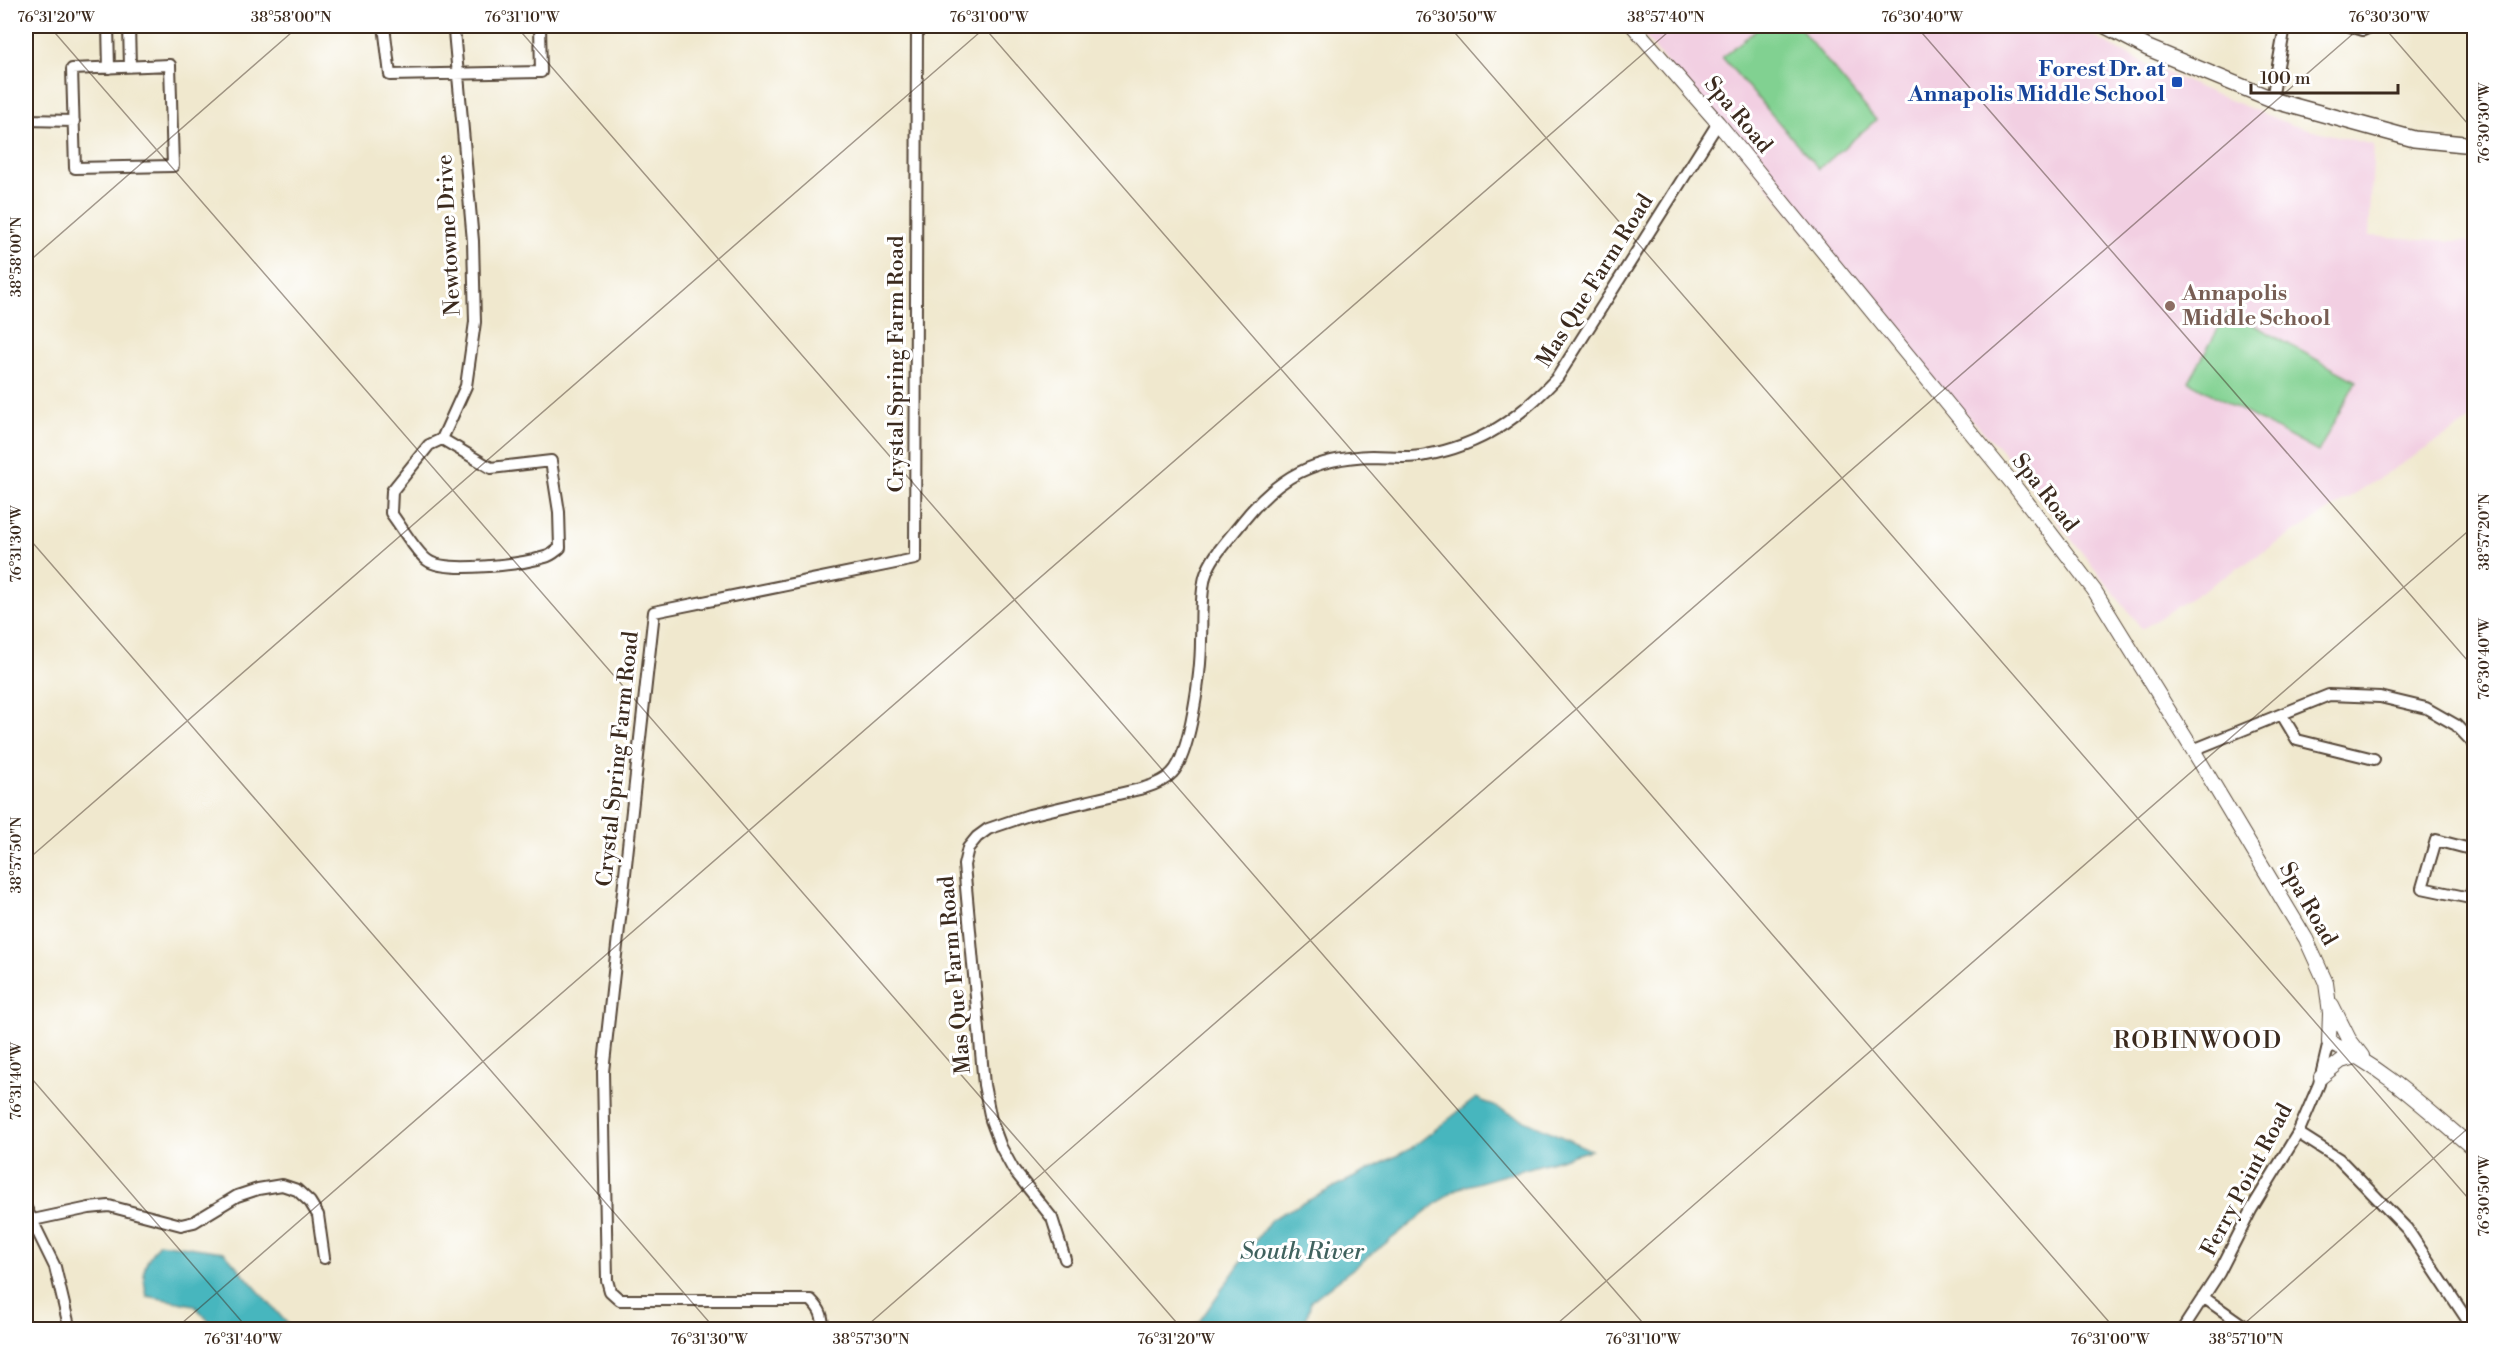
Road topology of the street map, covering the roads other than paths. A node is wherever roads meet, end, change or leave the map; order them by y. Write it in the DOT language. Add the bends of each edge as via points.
graph roads {
  1 [pos="108,26"];
  2 [pos="129,26"];
  3 [pos="384,26"];
  4 [pos="451,26"];
  5 [pos="540,26"];
  6 [pos="917,26"];
  7 [pos="1633,26"];
  8 [pos="2106,26"];
  9 [pos="2285,26"];
  10 [pos="2350,26"];
  11 [pos="2372,26"];
  12 [pos="130,67"];
  13 [pos="109,68"];
  14 [pos="458,72"];
  15 [pos="2272,99"];
  16 [pos="26,120"];
  17 [pos="74,121"];
  18 [pos="1718,123"];
  19 [pos="2475,145"];
  20 [pos="442,439"];
  21 [pos="2282,715"];
  22 [pos="2475,744"];
  23 [pos="2193,750"];
  24 [pos="2374,759"];
  25 [pos="2475,850"];
  26 [pos="2475,884"];
  27 [pos="2328,997"];
  28 [pos="2329,1042"];
  29 [pos="2362,1058"];
  30 [pos="2321,1077"];
  31 [pos="2298,1132"];
  32 [pos="2475,1149"];
  33 [pos="26,1208"];
  34 [pos="33,1220"];
  35 [pos="324,1258"];
  36 [pos="1065,1259"];
  37 [pos="2203,1297"];
  38 [pos="70,1329"];
  39 [pos="823,1329"];
  40 [pos="2182,1329"];
  41 [pos="2250,1329"];
  42 [pos="2474,1329"];
  1 -- 13 [label="street"];
  2 -- 12 [label="street"];
  3 -- 14 [label="street" via="390,75"];
  4 -- 14 [label="street, Newtowne Drive"];
  5 -- 14 [label="street" via="541,72"];
  6 -- 39 [label="street, Crystal Spring Farm Road" via="915,559 654,612 603,1072 610,1291 620,1300 812,1300 820,1309"];
  7 -- 18 [label="street, Spa Road"];
  8 -- 15 [label="main road" via="2148,48"];
  9 -- 15 [label="street"];
  10 -- 11 [label="street" via="2363,30"];
  12 -- 13 [label="street"];
  12 -- 17 [label="street" via="170,65 173,166 75,168"];
  13 -- 17 [label="street" via="72,69"];
  14 -- 20 [label="street, Newtowne Drive" via="473,241 475,322 466,386"];
  15 -- 19 [label="main road" via="2414,139"];
  16 -- 17 [label="street"];
  18 -- 23 [label="street, Spa Road" via="2013,484 2080,572"];
  18 -- 36 [label="street, Mas Que Farm Road" via="1557,378 1522,413 1479,439 1424,456 1357,456 1302,471 1273,488 1252,509 1206,574 1192,709 1185,748 1172,773 1144,788 999,824 977,837 968,848 965,880 989,1111 1007,1159 1052,1218"];
  20 -- 20 [label="street, Newtowne Drive" via="491,468 551,461 560,548 548,557 477,566 441,567 427,560 391,513 392,491 429,445"];
  21 -- 22 [label="street" via="2329,695 2380,697 2426,708 2456,725"];
  21 -- 23 [label="street"];
  21 -- 24 [label="street" via="2297,740"];
  23 -- 27 [label="street, Spa Road" via="2306,939 2326,983"];
  25 -- 26 [label="street" via="2436,840 2422,888 2470,898"];
  27 -- 28 [label="street, Spa Road"];
  27 -- 29 [label="street"];
  28 -- 29 [label="street"];
  28 -- 30 [label="street, Ferry Point Road"];
  29 -- 30 [label="street" via="2341,1061"];
  29 -- 32 [label="street"];
  30 -- 31 [label="street, Ferry Point Road"];
  31 -- 37 [label="street, Ferry Point Road"];
  31 -- 42 [label="street" via="2339,1159 2407,1229"];
  33 -- 34 [label="street"];
  34 -- 35 [label="street" via="109,1206 181,1225 194,1222 237,1197 282,1185 297,1190 318,1215"];
  34 -- 38 [label="street" via="55,1267"];
  37 -- 40 [label="street, Ferry Point Road"];
  37 -- 41 [label="street"];
}
